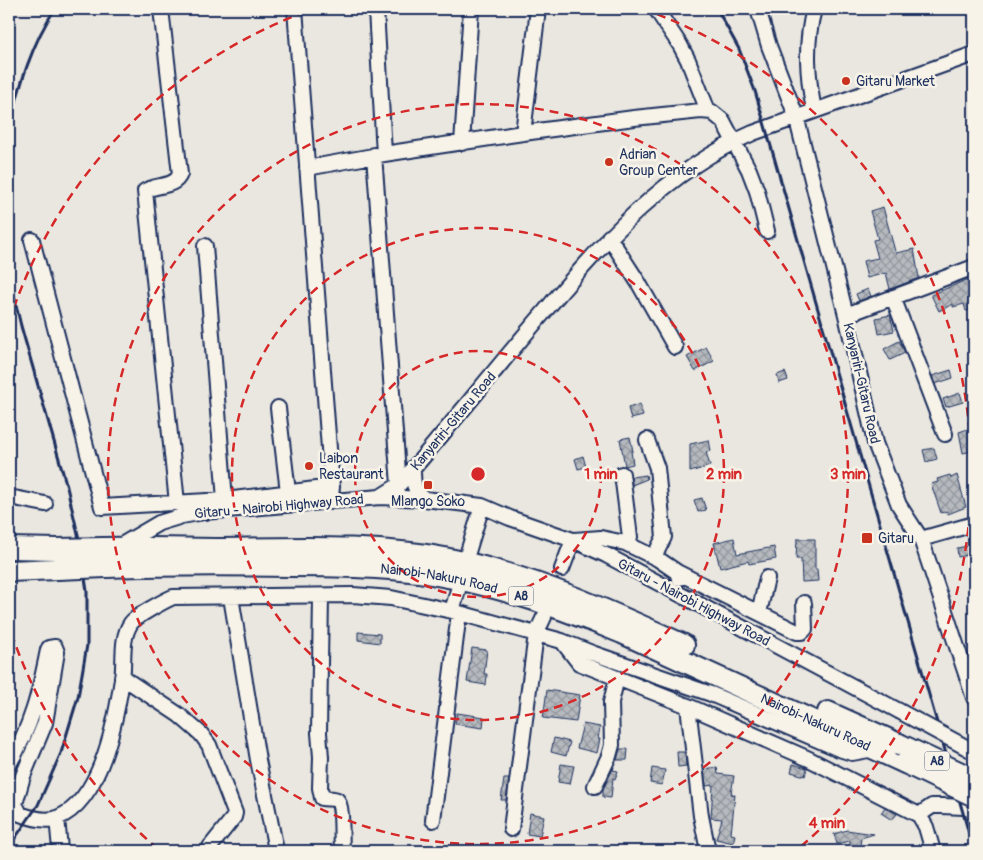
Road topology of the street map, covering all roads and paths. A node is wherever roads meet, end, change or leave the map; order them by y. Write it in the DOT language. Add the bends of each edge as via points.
graph roads {
  1 [pos="161,9"];
  2 [pos="295,9"];
  3 [pos="376,9"];
  4 [pos="471,9"];
  5 [pos="538,9"];
  6 [pos="656,9"];
  7 [pos="758,9"];
  8 [pos="814,9"];
  9 [pos="974,54"];
  10 [pos="814,110"];
  11 [pos="708,111"];
  12 [pos="796,116"];
  13 [pos="523,133"];
  14 [pos="733,141"];
  15 [pos="462,143"];
  16 [pos="379,154"];
  17 [pos="307,168"];
  18 [pos="767,231"];
  19 [pos="609,237"];
  20 [pos="32,240"];
  21 [pos="204,246"];
  22 [pos="974,267"];
  23 [pos="893,297"];
  24 [pos="846,315"];
  25 [pos="675,347"];
  26 [pos="278,408"];
  27 [pos="945,434"];
  28 [pos="648,440"];
  29 [pos="413,469"];
  30 [pos="622,474"];
  31 [pos="288,492"];
  32 [pos="400,492"];
  33 [pos="331,494"];
  34 [pos="9,497"];
  35 [pos="380,497"];
  36 [pos="425,499"];
  37 [pos="225,500"];
  38 [pos="177,503"];
  39 [pos="46,504"];
  40 [pos="482,506"];
  41 [pos="974,524"];
  42 [pos="9,536"];
  43 [pos="573,540"];
  44 [pos="922,540"];
  45 [pos="625,543"];
  46 [pos="9,548"];
  47 [pos="48,548"];
  48 [pos="468,552"];
  49 [pos="109,554"];
  50 [pos="654,557"];
  51 [pos="562,569"];
  52 [pos="49,570"];
  53 [pos="9,571"];
  54 [pos="677,572"];
  55 [pos="768,578"];
  56 [pos="9,586"];
  57 [pos="458,590"];
  58 [pos="321,596"];
  59 [pos="231,597"];
  60 [pos="686,597"];
  61 [pos="804,603"];
  62 [pos="456,612"];
  63 [pos="760,613"];
  64 [pos="544,616"];
  65 [pos="536,634"];
  66 [pos="562,641"];
  67 [pos="122,678"];
  68 [pos="617,678"];
  69 [pos="974,698"];
  70 [pos="688,706"];
  71 [pos="875,749"];
  72 [pos="973,751"];
  73 [pos="902,753"];
  74 [pos="9,764"];
  75 [pos="974,779"];
  76 [pos="595,786"];
  77 [pos="974,796"];
  78 [pos="919,815"];
  79 [pos="974,815"];
  80 [pos="56,818"];
  81 [pos="433,820"];
  82 [pos="511,829"];
  83 [pos="275,845"];
  84 [pos="210,847"];
  85 [pos="342,847"];
  86 [pos="61,850"];
  87 [pos="708,851"];
  88 [pos="933,851"];
  1 -- 38 [label="street" via="180,174 175,182 145,191"];
  2 -- 17 [label="street"];
  3 -- 16 [label="street"];
  4 -- 15 [label="street"];
  5 -- 13 [label="street"];
  6 -- 11 [label="street" via="688,60"];
  7 -- 12 [label="street, Kanyariri-Gitaru Road"];
  8 -- 10 [label="street" via="807,54"];
  9 -- 10 [label="street, Kanyariri-Gitaru Road"];
  10 -- 12 [label="street, Kanyariri-Gitaru Road"];
  11 -- 13 [label="street"];
  11 -- 14 [label="street" via="716,113 723,121"];
  12 -- 14 [label="street, Kanyariri-Gitaru Road"];
  12 -- 24 [label="street, Kanyariri-Gitaru Road"];
  13 -- 15 [label="street"];
  14 -- 18 [label="street" via="749,170"];
  14 -- 19 [label="street, Kanyariri-Gitaru Road" via="673,180"];
  15 -- 16 [label="street"];
  16 -- 17 [label="street"];
  16 -- 32 [label="street"];
  17 -- 33 [label="street"];
  19 -- 25 [label="street"];
  19 -- 29 [label="street, Kanyariri-Gitaru Road"];
  20 -- 38 [label="street" via="102,506"];
  21 -- 37 [label="street"];
  22 -- 23 [label="street"];
  23 -- 24 [label="street"];
  23 -- 27 [label="street"];
  24 -- 44 [label="street, Kanyariri-Gitaru Road" via="875,443 899,505"];
  26 -- 31 [label="street"];
  28 -- 50 [label="street" via="657,468 664,537"];
  29 -- 32 [label="street, Kanyariri-Gitaru Road"];
  29 -- 36 [label="street" via="415,488"];
  30 -- 45 [label="street" via="630,538"];
  31 -- 33 [label="street"];
  31 -- 37 [label="street"];
  32 -- 35 [label="street, Kanyariri-Gitaru Road"];
  32 -- 36 [label="street, Gitaru - Nairobi Highway Road"];
  33 -- 35 [label="street, Gitaru - Nairobi Highway Road"];
  33 -- 49 [label="street, Gitaru - Nairobi Highway Road" via="182,516 158,523"];
  34 -- 39 [label="street"];
  36 -- 40 [label="street, Gitaru - Nairobi Highway Road"];
  37 -- 38 [label="street"];
  40 -- 43 [label="street, Gitaru - Nairobi Highway Road"];
  40 -- 48 [label="street"];
  41 -- 44 [label="street"];
  42 -- 47 [label="highway"];
  43 -- 45 [label="street" via="601,538"];
  43 -- 51 [label="street"];
  43 -- 60 [label="street, Gitaru - Nairobi Highway Road"];
  44 -- 69 [label="street, Kanyariri-Gitaru Road"];
  45 -- 50 [label="street"];
  46 -- 47 [label="highway, Nairobi-Nakuru Road / A8"];
  47 -- 49 [label="highway, Nairobi-Nakuru Road / A8, bridge"];
  49 -- 52 [label="highway, Nairobi-Nakuru Road / A8, bridge"];
  49 -- 71 [label="highway, Nairobi-Nakuru Road / A8" via="223,565 322,566 413,572 452,578 575,613 676,656"];
  49 -- 73 [label="highway, Nairobi-Nakuru Road / A8" via="322,547 416,554 470,564 573,596 683,644"];
  50 -- 54 [label="street"];
  52 -- 53 [label="highway, Nairobi-Nakuru Road / A8"];
  52 -- 56 [label="highway"];
  54 -- 60 [label="street"];
  54 -- 63 [label="street"];
  55 -- 63 [label="street"];
  57 -- 62 [label="street"];
  58 -- 59 [label="street"];
  58 -- 62 [label="street" via="391,598"];
  58 -- 85 [label="street" via="320,788 322,798 339,802"];
  59 -- 67 [label="street" via="173,597 131,622 124,643"];
  59 -- 83 [label="street"];
  60 -- 72 [label="street, Gitaru - Nairobi Highway Road, bridge"];
  61 -- 63 [label="street" via="805,629 802,632 791,630"];
  62 -- 65 [label="street"];
  62 -- 81 [label="street"];
  64 -- 65 [label="street"];
  65 -- 66 [label="street"];
  65 -- 82 [label="street"];
  66 -- 68 [label="street" via="579,663"];
  66 -- 71 [label="street" via="711,694 839,749 852,753"];
  67 -- 80 [label="street" via="109,741 98,773 74,808"];
  67 -- 84 [label="street" via="179,715 209,745 235,813"];
  68 -- 70 [label="street"];
  68 -- 76 [label="street" via="611,702 612,745"];
  70 -- 78 [label="street" via="809,759"];
  70 -- 87 [label="street"];
  71 -- 73 [label="highway, Nairobi-Nakuru Road / A8"];
  73 -- 75 [label="highway, Nairobi-Nakuru Road / A8, bridge"];
  73 -- 77 [label="highway, Nairobi-Nakuru Road / A8, bridge"];
  74 -- 80 [label="street" via="29,726 48,650 55,647 57,652 45,723 15,804 20,814 44,820"];
  78 -- 79 [label="street" via="932,806 942,806 964,807 972,810"];
  78 -- 88 [label="street" via="926,826"];
  80 -- 86 [label="street"];
}
